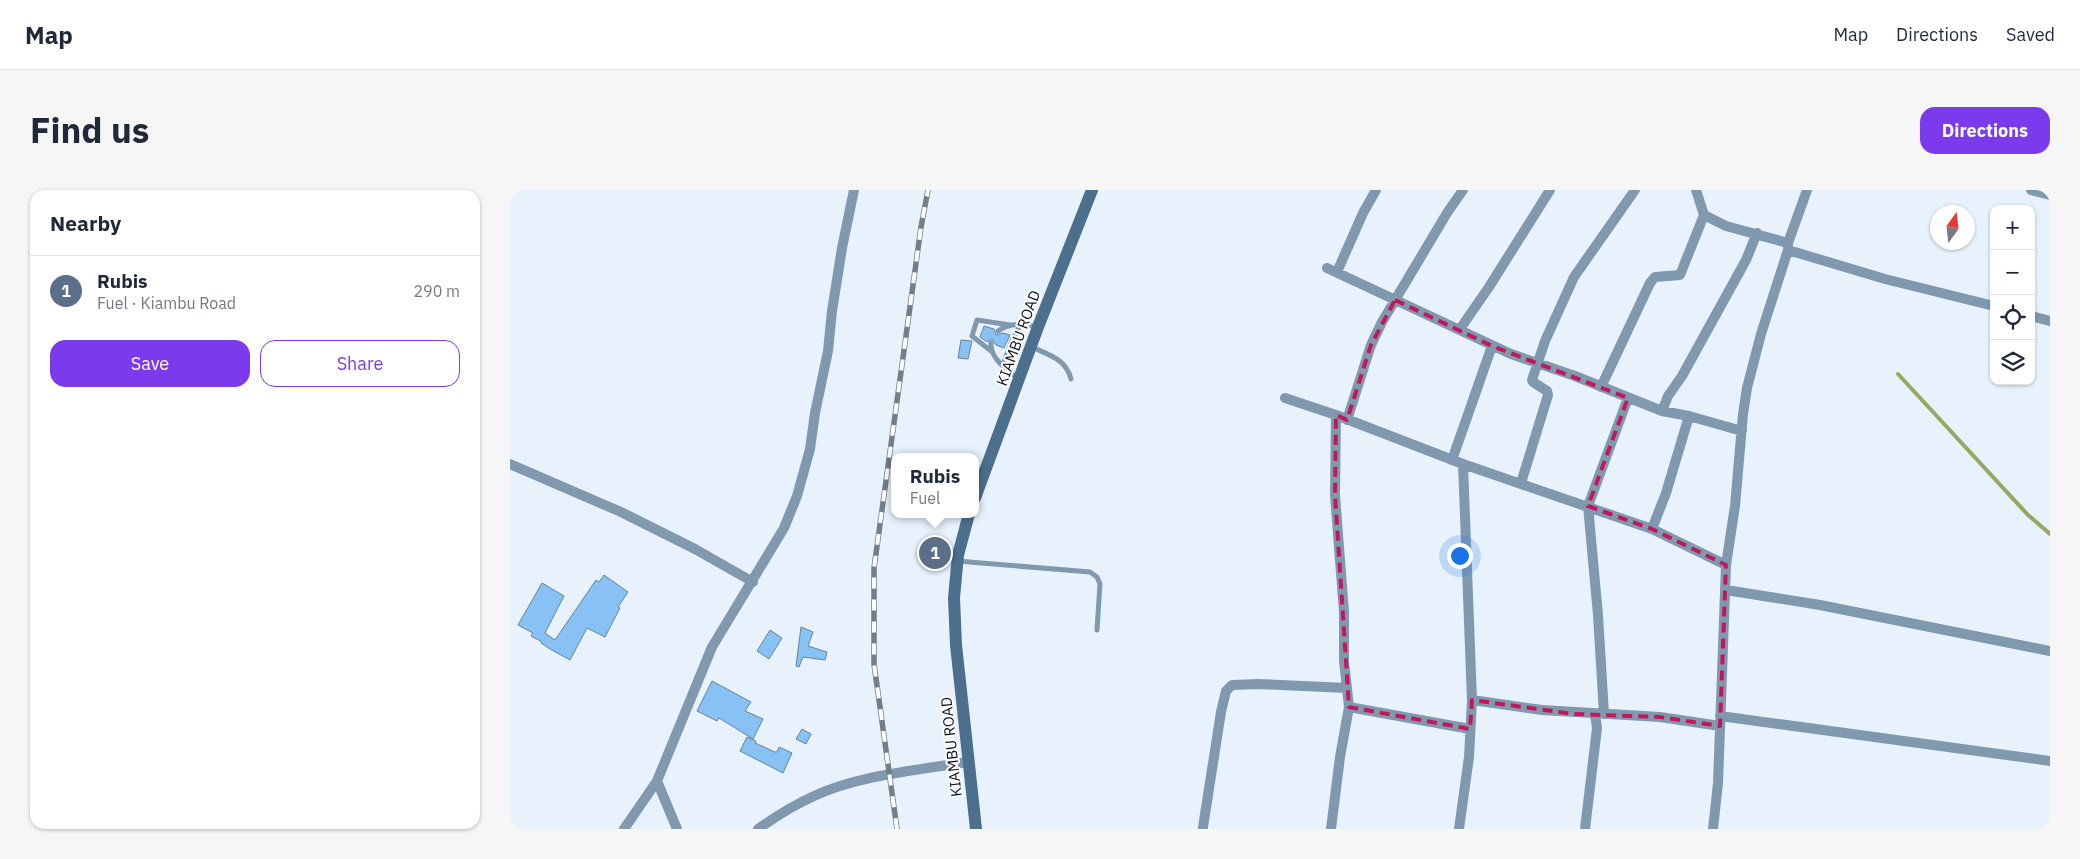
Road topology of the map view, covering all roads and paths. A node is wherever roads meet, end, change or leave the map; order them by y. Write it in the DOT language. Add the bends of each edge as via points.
graph roads {
  1 [pos="854,190"];
  2 [pos="1092,190"];
  3 [pos="1376,190"];
  4 [pos="1463,190"];
  5 [pos="1550,190"];
  6 [pos="1635,190"];
  7 [pos="1696,190"];
  8 [pos="1807,190"];
  9 [pos="2031,190"];
  10 [pos="2050,195"];
  11 [pos="1704,215"];
  12 [pos="1757,233"];
  13 [pos="1788,246"];
  14 [pos="1395,300"];
  15 [pos="1990,305"];
  16 [pos="2035,317"];
  17 [pos="2050,321"];
  18 [pos="1021,324"];
  19 [pos="1010,325"];
  20 [pos="1038,327"];
  21 [pos="1460,329"];
  22 [pos="998,331"];
  23 [pos="991,344"];
  24 [pos="1492,346"];
  25 [pos="1032,347"];
  26 [pos="991,351"];
  27 [pos="1538,363"];
  28 [pos="1003,365"];
  29 [pos="1071,379"];
  30 [pos="1020,380"];
  31 [pos="1601,387"];
  32 [pos="1286,398"];
  33 [pos="1628,398"];
  34 [pos="1662,411"];
  35 [pos="1336,415"];
  36 [pos="1689,416"];
  37 [pos="1347,420"];
  38 [pos="1742,431"];
  39 [pos="1452,460"];
  40 [pos="510,464"];
  41 [pos="1463,464"];
  42 [pos="1521,483"];
  43 [pos="979,488"];
  44 [pos="1588,506"];
  45 [pos="968,518"];
  46 [pos="1652,529"];
  47 [pos="957,561"];
  48 [pos="1726,565"];
  49 [pos="753,582"];
  50 [pos="1726,590"];
  51 [pos="1098,630"];
  52 [pos="2050,651"];
  53 [pos="1347,688"];
  54 [pos="1472,700"];
  55 [pos="1349,707"];
  56 [pos="1600,714"];
  57 [pos="1720,721"];
  58 [pos="1470,729"];
  59 [pos="2050,761"];
  60 [pos="967,762"];
  61 [pos="657,781"];
  62 [pos="1203,827"];
  63 [pos="624,829"];
  64 [pos="677,829"];
  65 [pos="758,829"];
  66 [pos="976,829"];
  67 [pos="1332,829"];
  68 [pos="1459,829"];
  69 [pos="1585,829"];
  70 [pos="1713,829"];
  1 -- 49 [label="street" via="810,449 784,528"];
  2 -- 20 [label="main road, KIAMBU ROAD"];
  3 -- 14 [label="street" via="1332,270"];
  4 -- 14 [label="street"];
  5 -- 21 [label="street"];
  6 -- 27 [label="street" via="1574,277"];
  7 -- 11 [label="street"];
  8 -- 13 [label="street"];
  9 -- 10 [label="street"];
  11 -- 12 [label="street" via="1726,226"];
  11 -- 31 [label="street" via="1680,275 1655,277 1650,282"];
  12 -- 13 [label="street"];
  12 -- 34 [label="street" via="1746,260"];
  13 -- 15 [label="street" via="1884,279"];
  13 -- 38 [label="street" via="1753,363"];
  14 -- 21 [label="street"];
  14 -- 37 [label="street" via="1371,345"];
  16 -- 17 [label="street"];
  18 -- 19 [label="lane"];
  18 -- 20 [label="lane"];
  18 -- 28 [label="lane"];
  19 -- 22 [label="lane"];
  19 -- 26 [label="lane" via="977,320 972,336"];
  20 -- 25 [label="main road, KIAMBU ROAD"];
  21 -- 24 [label="street"];
  23 -- 26 [label="lane"];
  24 -- 27 [label="street"];
  24 -- 39 [label="street"];
  25 -- 29 [label="lane" via="1063,362"];
  25 -- 30 [label="main road, KIAMBU ROAD"];
  26 -- 28 [label="lane"];
  27 -- 31 [label="street"];
  27 -- 42 [label="street" via="1532,380 1548,395"];
  28 -- 30 [label="lane"];
  30 -- 43 [label="main road, KIAMBU ROAD"];
  31 -- 33 [label="street"];
  32 -- 35 [label="street"];
  33 -- 34 [label="street"];
  33 -- 44 [label="street"];
  34 -- 36 [label="street"];
  35 -- 37 [label="street"];
  35 -- 53 [label="street" via="1335,494"];
  36 -- 38 [label="street"];
  36 -- 46 [label="street"];
  37 -- 39 [label="street"];
  38 -- 48 [label="street" via="1736,506"];
  39 -- 41 [label="street"];
  40 -- 49 [label="street" via="621,512"];
  41 -- 42 [label="street"];
  41 -- 54 [label="street"];
  42 -- 44 [label="street"];
  44 -- 46 [label="street"];
  44 -- 56 [label="street" via="1597,606"];
  45 -- 47 [label="main road, KIAMBU ROAD"];
  46 -- 48 [label="street"];
  47 -- 51 [label="lane" via="1090,572 1100,584"];
  47 -- 60 [label="main road, KIAMBU ROAD" via="954,598 956,645"];
  48 -- 50 [label="street"];
  49 -- 61 [label="street" via="712,647"];
  50 -- 52 [label="street"];
  50 -- 57 [label="street"];
  53 -- 55 [label="street"];
  53 -- 62 [label="street" via="1232,685 1226,691 1221,712"];
  54 -- 56 [label="street"];
  54 -- 58 [label="street"];
  55 -- 58 [label="street"];
  55 -- 67 [label="street"];
  56 -- 57 [label="street"];
  56 -- 69 [label="street"];
  57 -- 59 [label="street"];
  57 -- 70 [label="street"];
  58 -- 68 [label="street"];
  60 -- 65 [label="street" via="867,779 832,789"];
  60 -- 66 [label="main road, KIAMBU ROAD"];
  61 -- 63 [label="street"];
  61 -- 64 [label="street"];
}
